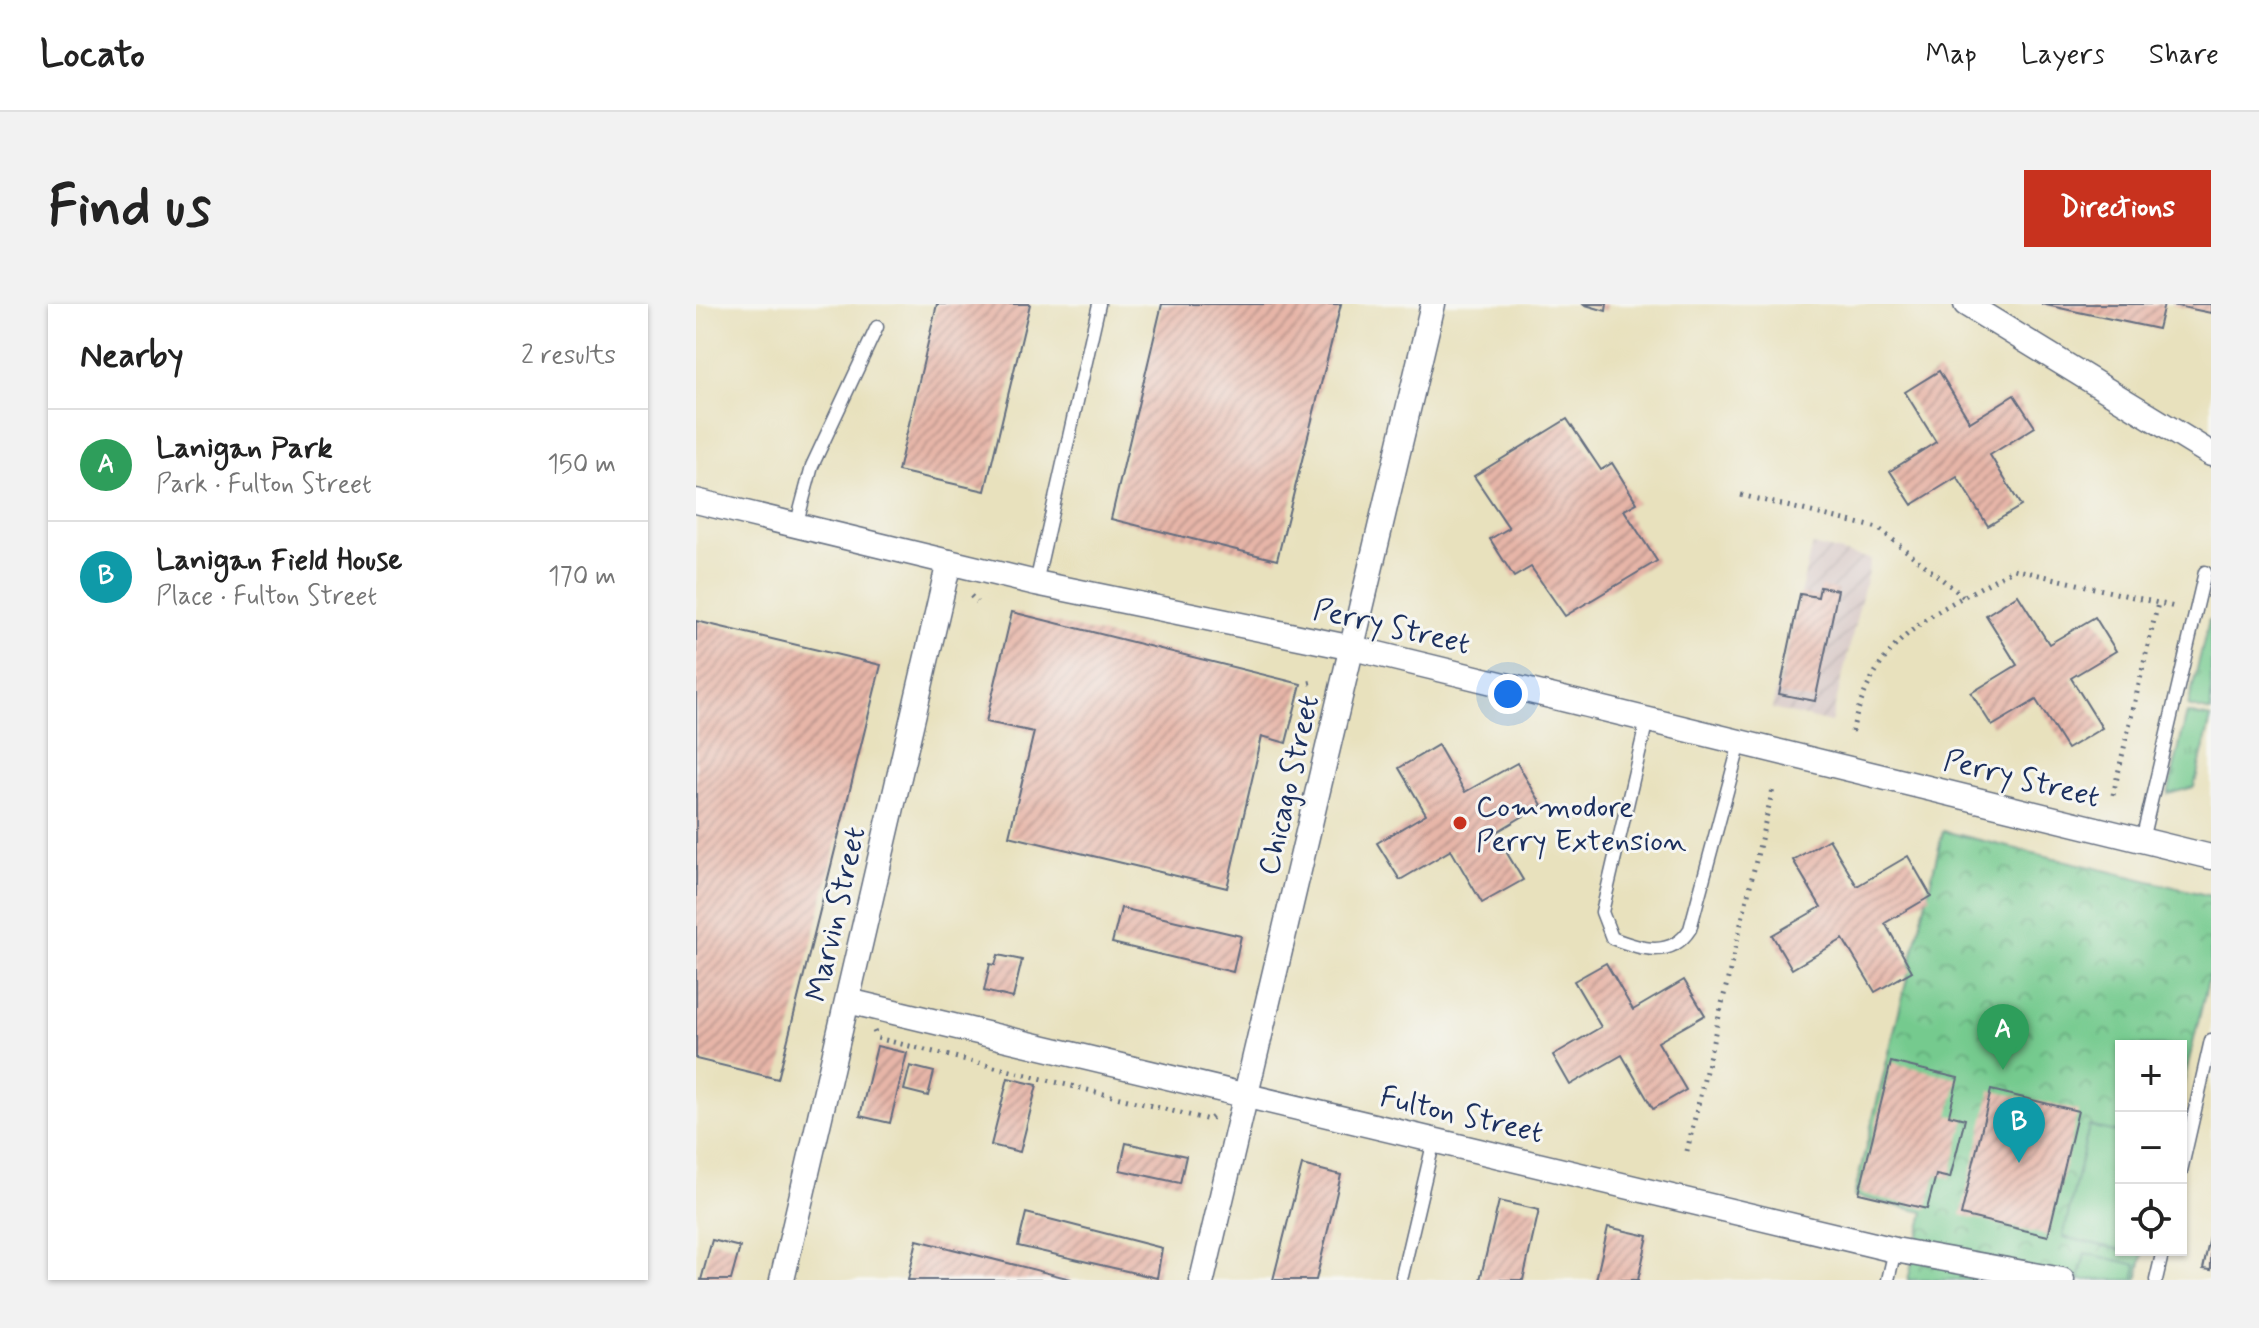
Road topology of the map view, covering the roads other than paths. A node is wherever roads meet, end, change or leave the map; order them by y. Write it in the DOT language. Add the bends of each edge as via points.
graph roads {
  1 [pos="1099,304"];
  2 [pos="1433,304"];
  3 [pos="1966,304"];
  4 [pos="877,327"];
  5 [pos="2211,454"];
  6 [pos="696,501"];
  7 [pos="796,526"];
  8 [pos="949,562"];
  9 [pos="2205,572"];
  10 [pos="1036,583"];
  11 [pos="1353,648"];
  12 [pos="1647,720"];
  13 [pos="1740,743"];
  14 [pos="2142,840"];
  15 [pos="2211,857"];
  16 [pos="848,1001"];
  17 [pos="2211,1040"];
  18 [pos="1247,1096"];
  19 [pos="1434,1140"];
  20 [pos="2187,1145"];
  21 [pos="1895,1250"];
  22 [pos="2162,1256"];
  23 [pos="1402,1276"];
  24 [pos="782,1280"];
  25 [pos="1202,1280"];
  26 [pos="1888,1280"];
  27 [pos="2062,1280"];
  28 [pos="2156,1280"];
  1 -- 10 [label="lane"];
  2 -- 11 [label="street, Chicago Street"];
  3 -- 5 [label="street"];
  4 -- 7 [label="lane" via="812,466"];
  6 -- 7 [label="street, Perry Street"];
  7 -- 8 [label="street, Perry Street"];
  8 -- 10 [label="street, Perry Street"];
  8 -- 16 [label="street, Marvin Street"];
  9 -- 14 [label="lane"];
  10 -- 11 [label="street, Perry Street"];
  11 -- 12 [label="street, Perry Street"];
  11 -- 18 [label="street, Chicago Street"];
  12 -- 13 [label="street, Perry Street"];
  12 -- 13 [label="lane" via="1602,912 1612,938 1639,948 1659,950 1681,943 1690,929"];
  13 -- 14 [label="street, Perry Street"];
  14 -- 15 [label="street, Perry Street"];
  16 -- 18 [label="street, Fulton Street"];
  16 -- 24 [label="street, Marvin Street"];
  17 -- 20 [label="lane"];
  18 -- 19 [label="street, Fulton Street"];
  18 -- 25 [label="street, Chicago Street"];
  19 -- 21 [label="street, Fulton Street"];
  19 -- 23 [label="lane"];
  21 -- 26 [label="lane"];
  21 -- 27 [label="street, Fulton Street"];
  22 -- 28 [label="lane"];
}
